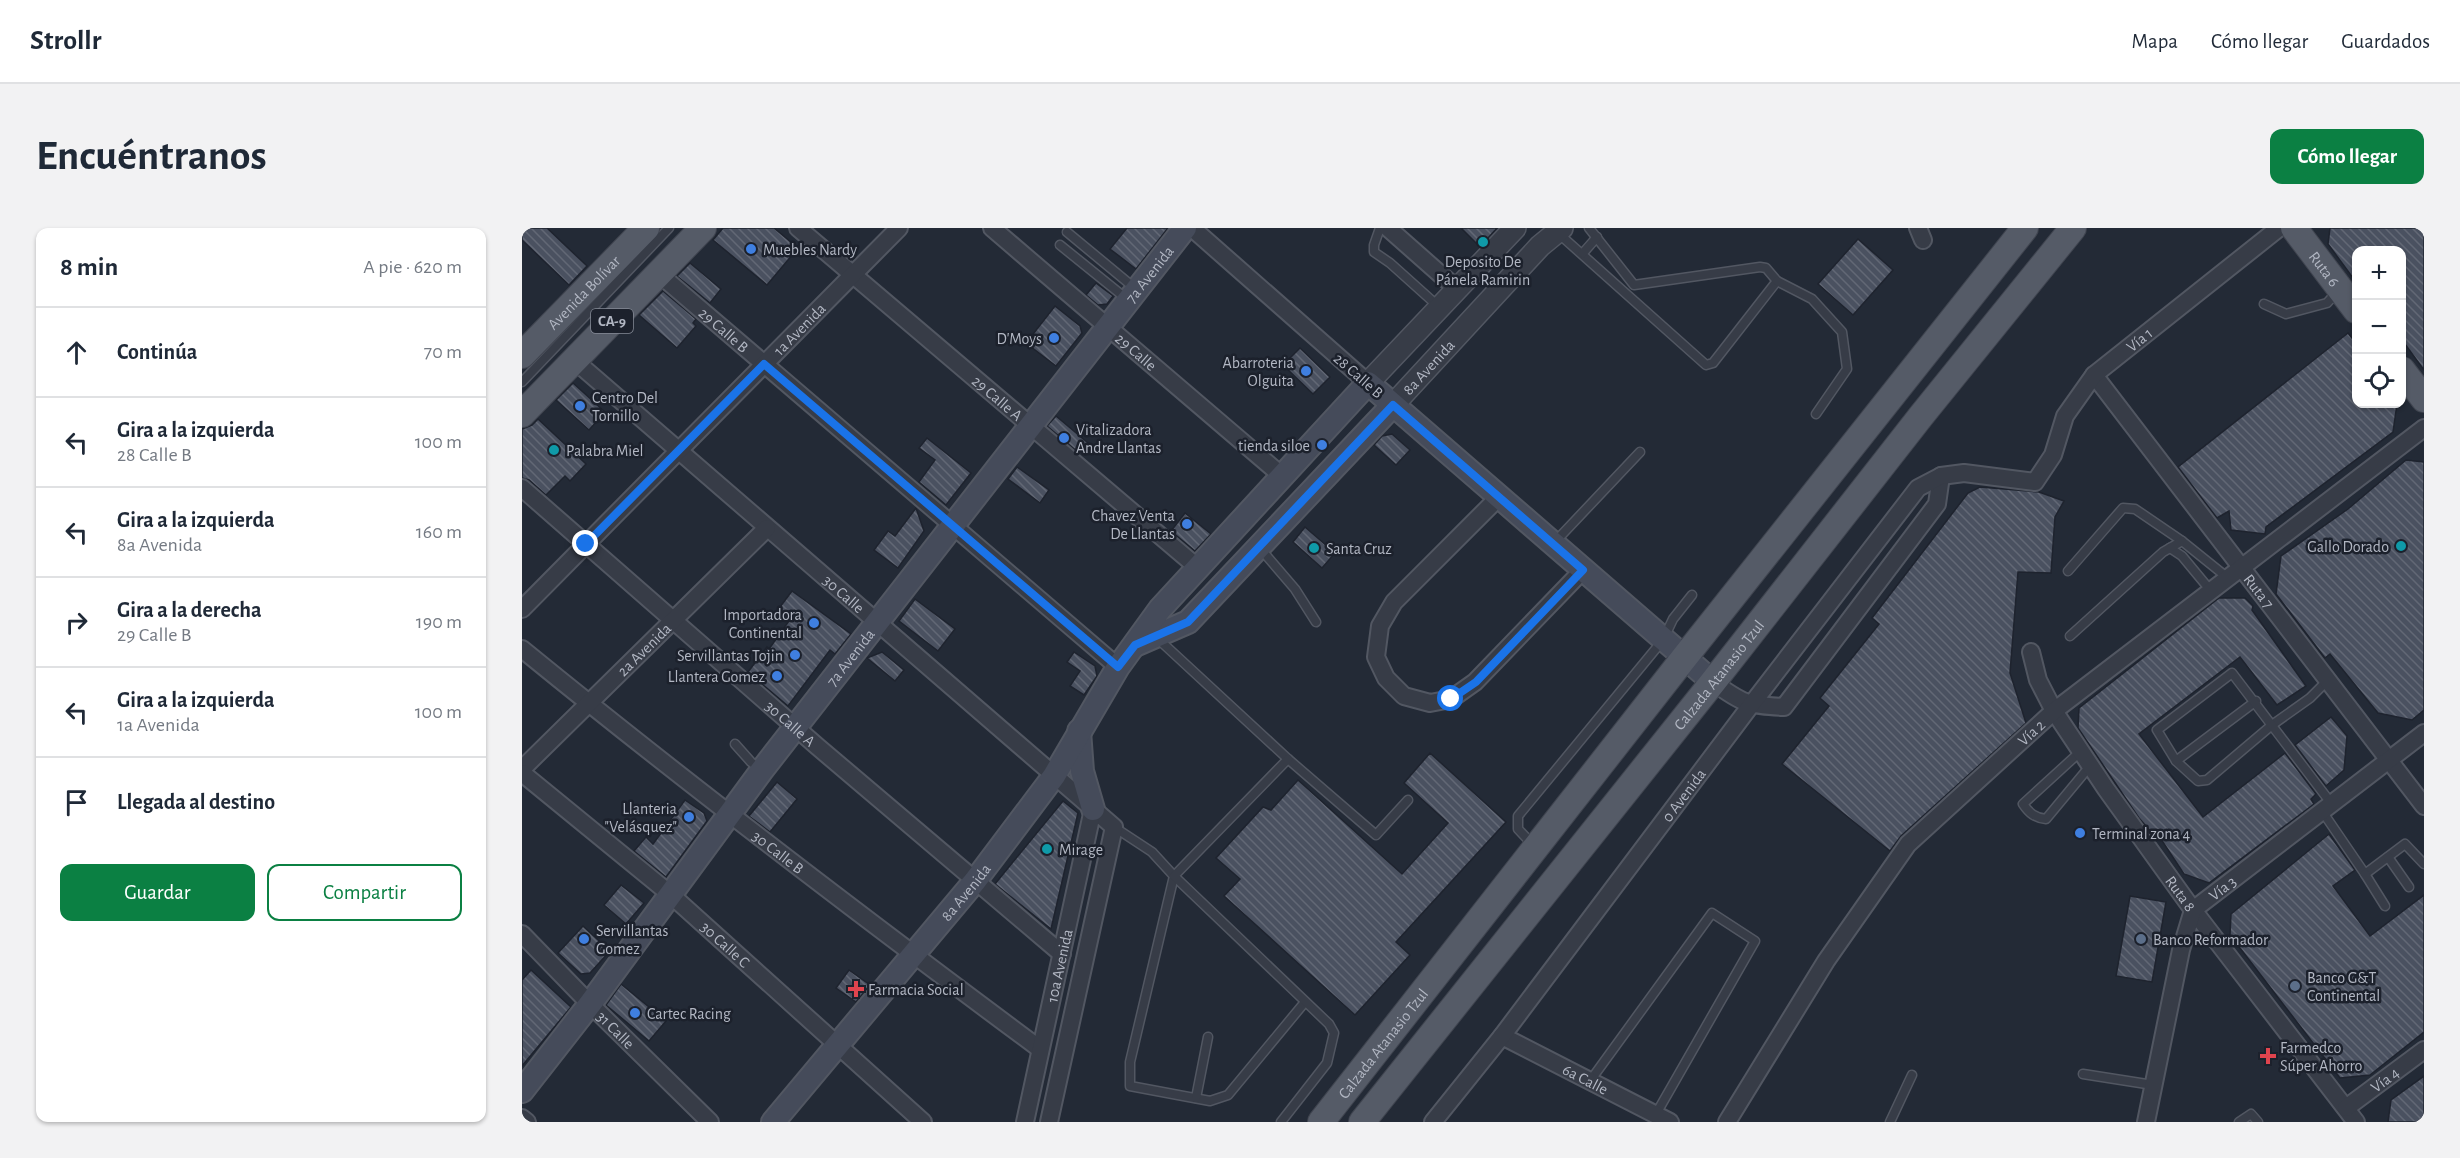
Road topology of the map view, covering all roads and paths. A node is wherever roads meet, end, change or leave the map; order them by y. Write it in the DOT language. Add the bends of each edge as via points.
graph roads {
  1 [pos="646,228"];
  2 [pos="669,228"];
  3 [pos="703,228"];
  4 [pos="798,228"];
  5 [pos="899,228"];
  6 [pos="992,228"];
  7 [pos="1185,228"];
  8 [pos="1192,228"];
  9 [pos="1380,228"];
  10 [pos="1388,228"];
  11 [pos="1515,228"];
  12 [pos="1589,228"];
  13 [pos="2025,228"];
  14 [pos="2073,228"];
  15 [pos="2279,228"];
  16 [pos="2294,228"];
  17 [pos="1560,230"];
  18 [pos="1066,232"];
  19 [pos="1597,237"];
  20 [pos="1060,245"];
  21 [pos="1583,253"];
  22 [pos="658,273"];
  23 [pos="853,275"];
  24 [pos="1777,281"];
  25 [pos="2340,289"];
  26 [pos="1457,290"];
  27 [pos="1133,295"];
  28 [pos="2264,304"];
  29 [pos="2352,305"];
  30 [pos="1440,307"];
  31 [pos="1108,327"];
  32 [pos="522,355"];
  33 [pos="574,360"];
  34 [pos="764,364"];
  35 [pos="2406,374"];
  36 [pos="2094,375"];
  37 [pos="522,382"];
  38 [pos="1368,383"];
  39 [pos="2424,399"];
  40 [pos="1393,405"];
  41 [pos="522,414"];
  42 [pos="1816,414"];
  43 [pos="1031,426"];
  44 [pos="2424,428"];
  45 [pos="678,451"];
  46 [pos="1640,452"];
  47 [pos="1281,475"];
  48 [pos="1941,476"];
  49 [pos="2035,482"];
  50 [pos="522,488"];
  51 [pos="1499,497"];
  52 [pos="953,526"];
  53 [pos="766,528"];
  54 [pos="2182,541"];
  55 [pos="586,544"];
  56 [pos="1553,544"];
  57 [pos="1259,546"];
  58 [pos="2170,548"];
  59 [pos="1197,567"];
  60 [pos="1583,570"];
  61 [pos="2068,571"];
  62 [pos="2235,573"];
  63 [pos="2211,591"];
  64 [pos="1692,595"];
  65 [pos="522,609"];
  66 [pos="672,621"];
  67 [pos="1316,622"];
  68 [pos="877,624"];
  69 [pos="2070,636"];
  70 [pos="1146,637"];
  71 [pos="1663,640"];
  72 [pos="522,649"];
  73 [pos="2031,652"];
  74 [pos="1684,658"];
  75 [pos="1118,667"];
  76 [pos="2327,681"];
  77 [pos="1713,682"];
  78 [pos="2256,701"];
  79 [pos="588,704"];
  80 [pos="1750,705"];
  81 [pos="2054,711"];
  82 [pos="2272,725"];
  83 [pos="796,727"];
  84 [pos="1079,731"];
  85 [pos="2424,733"];
  86 [pos="735,744"];
  87 [pos="2081,752"];
  88 [pos="1288,759"];
  89 [pos="2387,760"];
  90 [pos="2176,761"];
  91 [pos="2090,766"];
  92 [pos="762,770"];
  93 [pos="522,771"];
  94 [pos="1054,776"];
  95 [pos="1408,800"];
  96 [pos="2424,806"];
  97 [pos="2326,807"];
  98 [pos="1093,809"];
  99 [pos="729,812"];
  100 [pos="1114,827"];
  101 [pos="1536,847"];
  102 [pos="2388,857"];
  103 [pos="2424,864"];
  104 [pos="2365,874"];
  105 [pos="1174,876"];
  106 [pos="975,881"];
  107 [pos="2409,887"];
  108 [pos="670,894"];
  109 [pos="2385,906"];
  110 [pos="2193,910"];
  111 [pos="522,934"];
  112 [pos="1062,954"];
  113 [pos="914,955"];
  114 [pos="1305,1002"];
  115 [pos="590,1004"];
  116 [pos="1502,1036"];
  117 [pos="1208,1038"];
  118 [pos="837,1047"];
  119 [pos="1040,1049"];
  120 [pos="2424,1050"];
  121 [pos="2083,1074"];
  122 [pos="1912,1075"];
  123 [pos="1590,1081"];
  124 [pos="2152,1085"];
  125 [pos="522,1091"];
  126 [pos="1197,1098"];
  127 [pos="2346,1108"];
  128 [pos="522,1118"];
  129 [pos="1663,1118"];
  130 [pos="2150,1120"];
  131 [pos="527,1122"];
  132 [pos="710,1122"];
  133 [pos="773,1122"];
  134 [pos="923,1122"];
  135 [pos="1025,1122"];
  136 [pos="1048,1122"];
  137 [pos="1281,1122"];
  138 [pos="1321,1122"];
  139 [pos="1362,1122"];
  140 [pos="1433,1122"];
  141 [pos="1727,1122"];
  142 [pos="1890,1122"];
  143 [pos="2239,1122"];
  144 [pos="2258,1122"];
  145 [pos="2356,1122"];
  1 -- 32 [label="main road, Avenida Bolívar / CA-9"];
  2 -- 37 [label="lane"];
  3 -- 22 [label="main road, CA-9"];
  4 -- 23 [label="street, 29 Calle A"];
  5 -- 23 [label="street, 1a Avenida"];
  6 -- 31 [label="street, 29 Calle"];
  7 -- 27 [label="main road, 7a Avenida"];
  8 -- 38 [label="street, 28 Calle B"];
  9 -- 30 [label="lane" via="1374,252"];
  10 -- 26 [label="street"];
  11 -- 26 [label="street, 8a Avenida"];
  12 -- 19 [label="lane"];
  13 -- 74 [label="main road, Calzada Atanasio Tzul"];
  14 -- 77 [label="main road, Calzada Atanasio Tzul"];
  15 -- 36 [label="street, Vía 1"];
  16 -- 25 [label="main road, Ruta 6"];
  17 -- 21 [label="lane"];
  17 -- 40 [label="street, 8a Avenida" via="1540,246"];
  18 -- 27 [label="lane"];
  19 -- 21 [label="lane"];
  19 -- 24 [label="lane" via="1634,285 1760,267 1766,268"];
  20 -- 27 [label="lane"];
  21 -- 24 [label="lane" via="1706,365 1713,363"];
  22 -- 33 [label="main road, CA-9"];
  22 -- 34 [label="street, 29 Calle B"];
  23 -- 34 [label="street, 1a Avenida"];
  23 -- 43 [label="street, 29 Calle A"];
  24 -- 42 [label="lane" via="1812,299 1842,332 1847,369"];
  25 -- 28 [label="lane" via="2327,303 2286,314"];
  25 -- 29 [label="main road, Ruta 6"];
  26 -- 30 [label="street, 8a Avenida"];
  27 -- 31 [label="main road, 7a Avenida"];
  30 -- 38 [label="street, 8a Avenida"];
  31 -- 43 [label="main road, 7a Avenida"];
  31 -- 47 [label="street, 29 Calle"];
  33 -- 41 [label="main road, CA-9"];
  33 -- 45 [label="street, 30 Calle"];
  34 -- 45 [label="street, 1a Avenida"];
  34 -- 52 [label="street, 29 Calle B"];
  35 -- 39 [label="main road"];
  36 -- 49 [label="street, Vía 1" via="2065,416 2053,455"];
  36 -- 62 [label="street, Ruta 7"];
  38 -- 40 [label="main road, 28 Calle B"];
  38 -- 47 [label="main road, 8a Avenida"];
  40 -- 51 [label="main road, 28 Calle B"];
  40 -- 57 [label="main road, 8a Avenida"];
  43 -- 52 [label="main road, 7a Avenida"];
  43 -- 59 [label="street, 29 Calle A"];
  44 -- 62 [label="street, Vía 2"];
  45 -- 53 [label="street, 30 Calle"];
  45 -- 55 [label="street, 1a Avenida"];
  46 -- 56 [label="lane"];
  47 -- 59 [label="main road, 8a Avenida"];
  48 -- 49 [label="street, 0 Avenida" via="1964,473"];
  48 -- 80 [label="street, 0 Avenida" via="1918,488"];
  48 -- 80 [label="street, 28 Calle B" via="1937,504 1784,707"];
  50 -- 55 [label="street, 30 Calle A"];
  51 -- 56 [label="main road, 28 Calle B"];
  51 -- 60 [label="street" via="1394,602 1380,626 1376,657 1386,678 1404,696 1430,703 1451,699 1476,682"];
  52 -- 68 [label="main road, 7a Avenida"];
  52 -- 75 [label="street, 29 Calle B"];
  53 -- 66 [label="street, 2a Avenida"];
  53 -- 68 [label="street, 30 Calle"];
  54 -- 58 [label="lane"];
  54 -- 61 [label="lane" via="2135,509 2123,508"];
  54 -- 62 [label="lane"];
  55 -- 65 [label="street, 1a Avenida"];
  55 -- 66 [label="street, 30 Calle A"];
  56 -- 60 [label="main road, 28 Calle B"];
  57 -- 67 [label="lane"];
  57 -- 70 [label="main road, 8a Avenida" via="1188,622"];
  58 -- 63 [label="lane" via="2182,556"];
  58 -- 69 [label="lane"];
  59 -- 70 [label="main road, 8a Avenida" via="1160,609"];
  60 -- 71 [label="main road, 28 Calle B"];
  62 -- 63 [label="street, Vía 2"];
  62 -- 76 [label="street, Ruta 7"];
  63 -- 81 [label="street, Vía 2"];
  64 -- 71 [label="lane"];
  66 -- 79 [label="street, 2a Avenida"];
  66 -- 83 [label="street, 30 Calle A"];
  68 -- 83 [label="main road, 7a Avenida"];
  68 -- 94 [label="street, 30 Calle"];
  70 -- 75 [label="main road, 8a Avenida"];
  70 -- 88 [label="lane"];
  71 -- 74 [label="main road, 28 Calle B"];
  71 -- 101 [label="lane" via="1518,816 1518,829"];
  72 -- 79 [label="street, 30 Calle B"];
  73 -- 81 [label="street, Ruta 8" via="2038,680"];
  74 -- 77 [label="main road, 28 Calle B"];
  74 -- 101 [label="main road, Calzada Atanasio Tzul"];
  75 -- 84 [label="main road, 8a Avenida"];
  76 -- 82 [label="lane"];
  76 -- 89 [label="street, Ruta 7"];
  77 -- 80 [label="street, 28 Calle B"];
  77 -- 139 [label="main road, Calzada Atanasio Tzul"];
  78 -- 82 [label="lane"];
  78 -- 90 [label="lane"];
  78 -- 90 [label="lane" via="2232,673 2157,730"];
  79 -- 93 [label="street, 2a Avenida"];
  79 -- 99 [label="street, 30 Calle B"];
  80 -- 116 [label="street, 0 Avenida"];
  81 -- 87 [label="street, Ruta 8"];
  81 -- 141 [label="street, Vía 2" via="1908,844 1826,961"];
  82 -- 90 [label="lane" via="2207,780 2198,781"];
  82 -- 97 [label="lane"];
  83 -- 92 [label="main road, 7a Avenida"];
  83 -- 106 [label="street, 30 Calle A"];
  84 -- 94 [label="main road, 8a Avenida"];
  84 -- 98 [label="main road" via="1082,771"];
  85 -- 89 [label="street, Vía 3"];
  86 -- 92 [label="lane"];
  87 -- 91 [label="street, Ruta 8"];
  87 -- 91 [label="lane" via="2023,804 2030,813 2046,819"];
  88 -- 95 [label="lane" via="1376,835"];
  88 -- 105 [label="lane"];
  89 -- 96 [label="street, Ruta 7"];
  89 -- 97 [label="street, Vía 3"];
  91 -- 110 [label="street, Ruta 8"];
  92 -- 99 [label="main road, 7a Avenida"];
  93 -- 108 [label="street, 30 Calle C"];
  94 -- 98 [label="street, 30 Calle"];
  94 -- 106 [label="main road, 8a Avenida"];
  97 -- 104 [label="lane"];
  97 -- 110 [label="street, Vía 3"];
  98 -- 100 [label="street, 30 Calle"];
  98 -- 112 [label="street, 10a Avenida"];
  99 -- 108 [label="main road, 7a Avenida"];
  99 -- 113 [label="street, 30 Calle B"];
  100 -- 105 [label="lane" via="1152,852"];
  100 -- 136 [label="street, 10a Avenida"];
  101 -- 138 [label="main road, Calzada Atanasio Tzul"];
  102 -- 103 [label="lane" via="2405,844"];
  102 -- 104 [label="lane"];
  102 -- 107 [label="lane"];
  104 -- 109 [label="lane"];
  105 -- 114 [label="lane"];
  105 -- 126 [label="lane" via="1130,1062 1130,1086"];
  106 -- 112 [label="street, 30 Calle A"];
  106 -- 113 [label="main road, 8a Avenida"];
  108 -- 115 [label="main road, 7a Avenida"];
  108 -- 118 [label="street, 30 Calle C"];
  110 -- 124 [label="street, Vía 3"];
  110 -- 127 [label="street, Ruta 8"];
  111 -- 115 [label="street, 31 Calle"];
  112 -- 119 [label="street, 10a Avenida"];
  113 -- 118 [label="main road, 8a Avenida"];
  113 -- 119 [label="street, 30 Calle B"];
  114 -- 126 [label="lane" via="1228,1095 1210,1101"];
  114 -- 137 [label="lane" via="1334,1033 1327,1063"];
  115 -- 125 [label="main road, 7a Avenida"];
  115 -- 132 [label="street, 31 Calle"];
  116 -- 123 [label="street, 6a Calle"];
  116 -- 140 [label="street, 0 Avenida"];
  117 -- 126 [label="lane"];
  118 -- 133 [label="main road, 8a Avenida"];
  118 -- 134 [label="street, 30 Calle C"];
  119 -- 135 [label="street, 10a Avenida"];
  120 -- 127 [label="street, Vía 4"];
  121 -- 124 [label="lane"];
  122 -- 142 [label="lane"];
  123 -- 129 [label="street, 6a Calle"];
  123 -- 129 [label="lane" via="1712,913 1755,941"];
  124 -- 130 [label="street, Vía 3"];
  127 -- 145 [label="street, Ruta 8"];
  128 -- 131 [label="street"];
  143 -- 144 [label="lane" via="2251,1114"];
}
